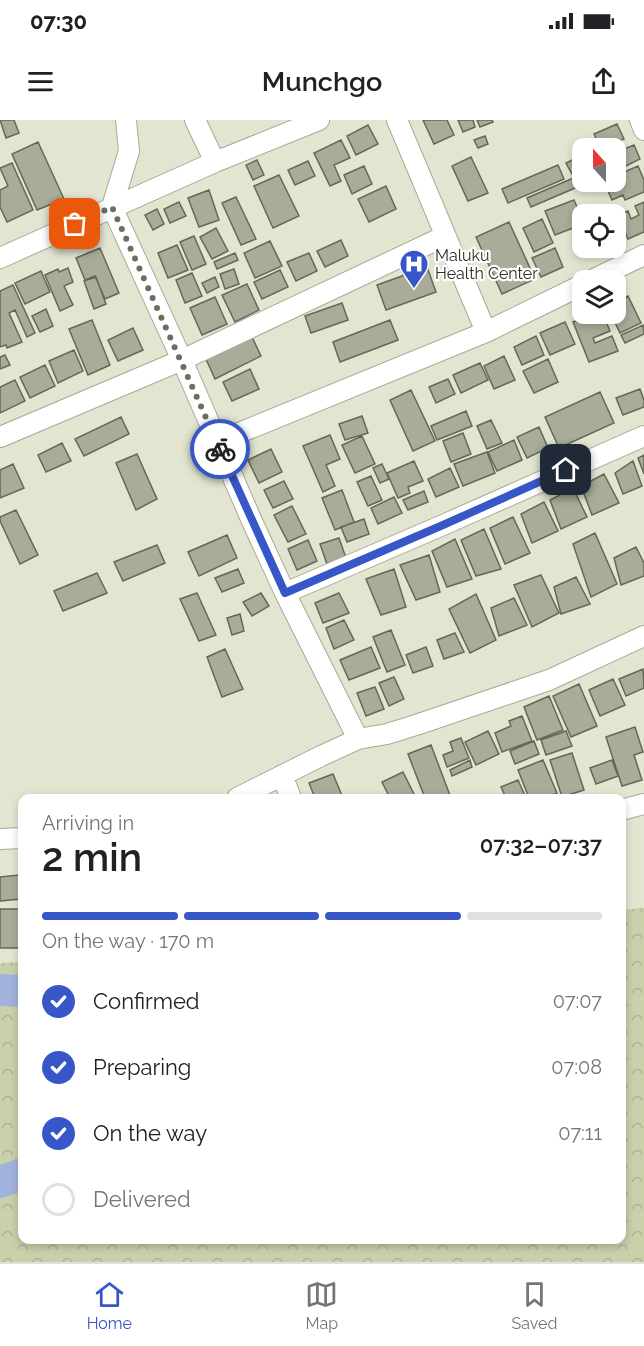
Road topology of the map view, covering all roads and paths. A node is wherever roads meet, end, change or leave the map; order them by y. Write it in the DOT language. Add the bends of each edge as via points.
graph roads {
  1 [pos="126,120"];
  2 [pos="195,120"];
  3 [pos="319,120"];
  4 [pos="397,120"];
  5 [pos="640,120"];
  6 [pos="644,130"];
  7 [pos="215,162"];
  8 [pos="112,207"];
  9 [pos="445,236"];
  10 [pos="644,255"];
  11 [pos="0,258"];
  12 [pos="613,270"];
  13 [pos="572,290"];
  14 [pos="486,332"];
  15 [pos="182,360"];
  16 [pos="644,436"];
  17 [pos="0,437"];
  18 [pos="217,442"];
  19 [pos="285,593"];
  20 [pos="644,636"];
  21 [pos="358,739"];
  22 [pos="282,775"];
  23 [pos="245,794"];
  24 [pos="289,794"];
  25 [pos="644,804"];
  26 [pos="626,809"];
  27 [pos="18,838"];
  28 [pos="0,839"];
  1 -- 8 [label="street" via="129,151"];
  2 -- 7 [label="street"];
  3 -- 7 [label="street"];
  4 -- 9 [label="street"];
  5 -- 6 [label="street"];
  7 -- 8 [label="street"];
  8 -- 11 [label="street"];
  8 -- 15 [label="street"];
  9 -- 14 [label="street"];
  9 -- 15 [label="street"];
  10 -- 12 [label="street"];
  13 -- 14 [label="street"];
  14 -- 18 [label="street"];
  15 -- 17 [label="street"];
  15 -- 18 [label="street"];
  16 -- 19 [label="street"];
  18 -- 19 [label="street"];
  19 -- 21 [label="street"];
  20 -- 21 [label="street" via="549,680 387,734"];
  21 -- 22 [label="street"];
  22 -- 23 [label="street"];
  22 -- 24 [label="street"];
  25 -- 26 [label="street"];
  27 -- 28 [label="street"];
}
